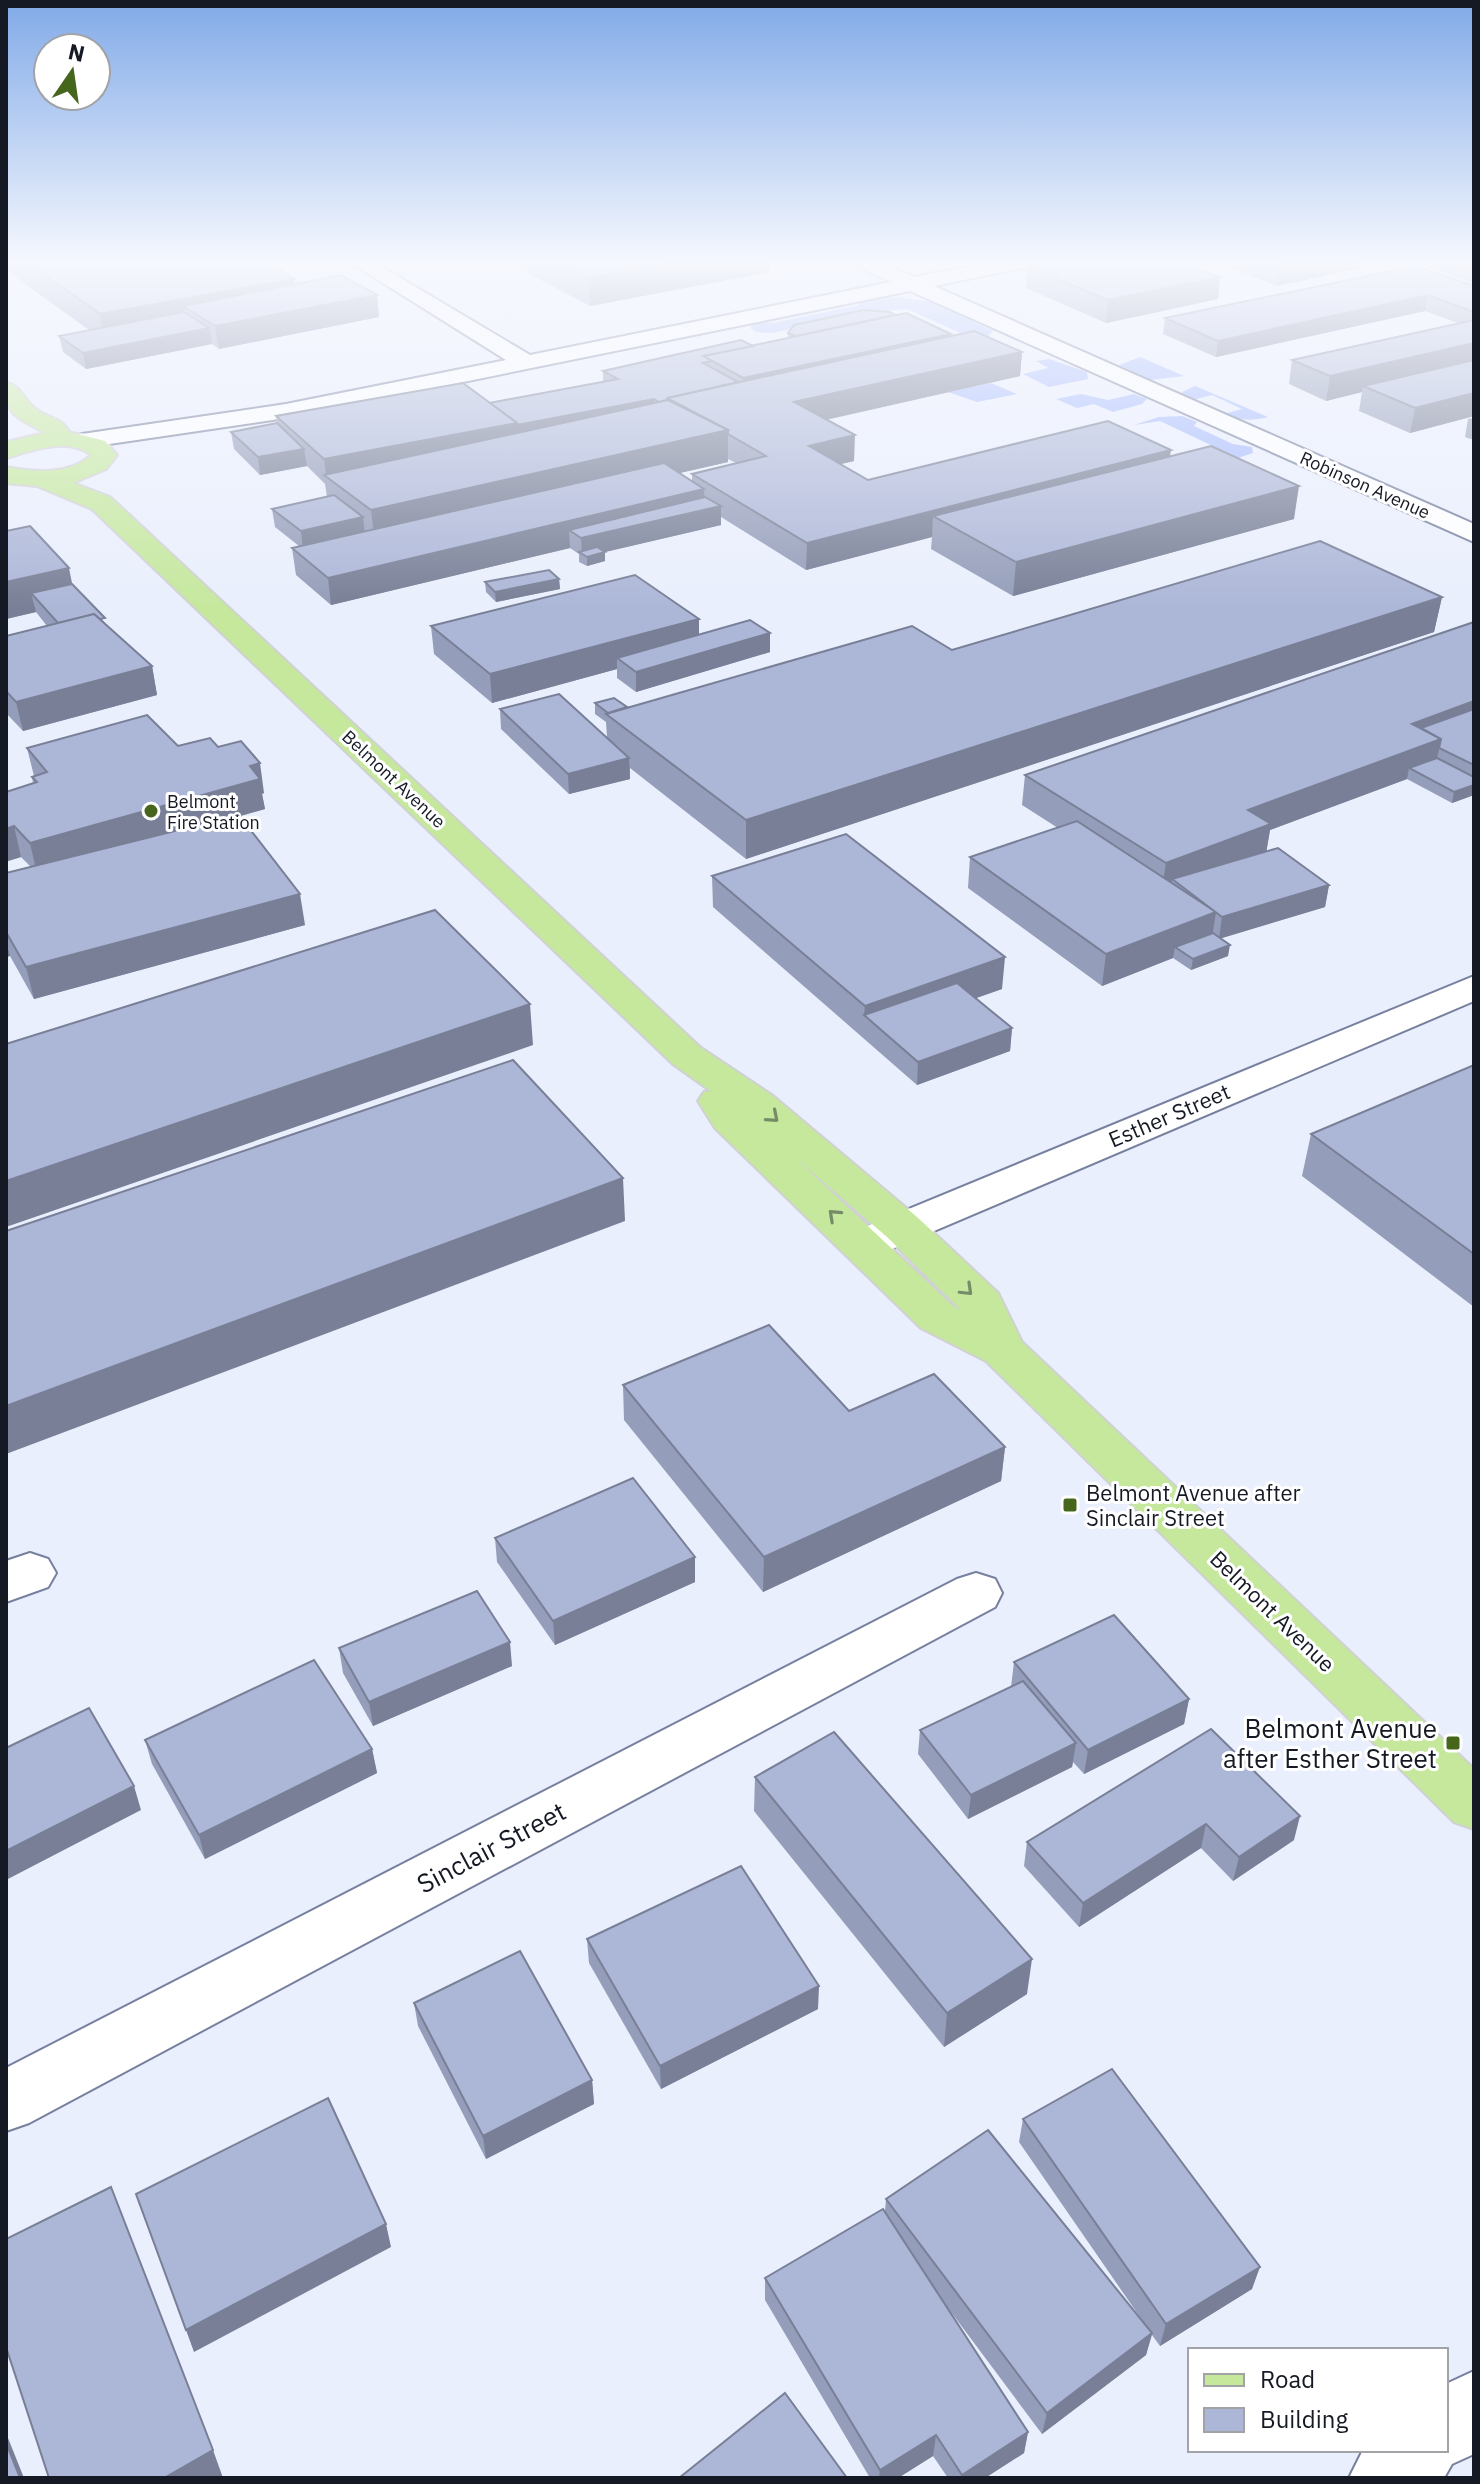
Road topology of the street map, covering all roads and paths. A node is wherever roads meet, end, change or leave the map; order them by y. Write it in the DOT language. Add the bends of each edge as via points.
graph roads {
  1 [pos="453,377"];
  2 [pos="1120,377"];
  3 [pos="6,389"];
  4 [pos="286,411"];
  5 [pos="70,440"];
  6 [pos="10,442"];
  7 [pos="94,465"];
  8 [pos="6,476"];
  9 [pos="42,479"];
  10 [pos="101,503"];
  11 [pos="1474,534"];
  12 [pos="1474,987"];
  13 [pos="883,1235"];
  14 [pos="976,1593"];
  15 [pos="1474,1805"];
  16 [pos="6,2101"];
  17 [pos="1474,2407"];
  18 [pos="1448,2428"];
  19 [pos="1418,2452"];
  20 [pos="1386,2478"];
  1 -- 4 [label="street"];
  2 -- 11 [label="street, Robinson Avenue"];
  3 -- 5 [label="main road" via="27,414"];
  4 -- 5 [label="street"];
  4 -- 7 [label="street" via="188,434"];
  5 -- 6 [label="main road"];
  5 -- 7 [label="main road" via="101,449 104,455"];
  7 -- 9 [label="main road"];
  7 -- 10 [label="main road, Belmont Avenue"];
  8 -- 9 [label="main road"];
  9 -- 10 [label="main road, Belmont Avenue"];
  10 -- 13 [label="main road, Belmont Avenue" via="687,1056 730,1119"];
  12 -- 13 [label="street, Esther Street"];
  13 -- 15 [label="main road, Belmont Avenue" via="937,1317 1002,1350"];
  14 -- 16 [label="street, Sinclair Street"];
  17 -- 18 [label="street"];
  19 -- 20 [label="street"];
}
